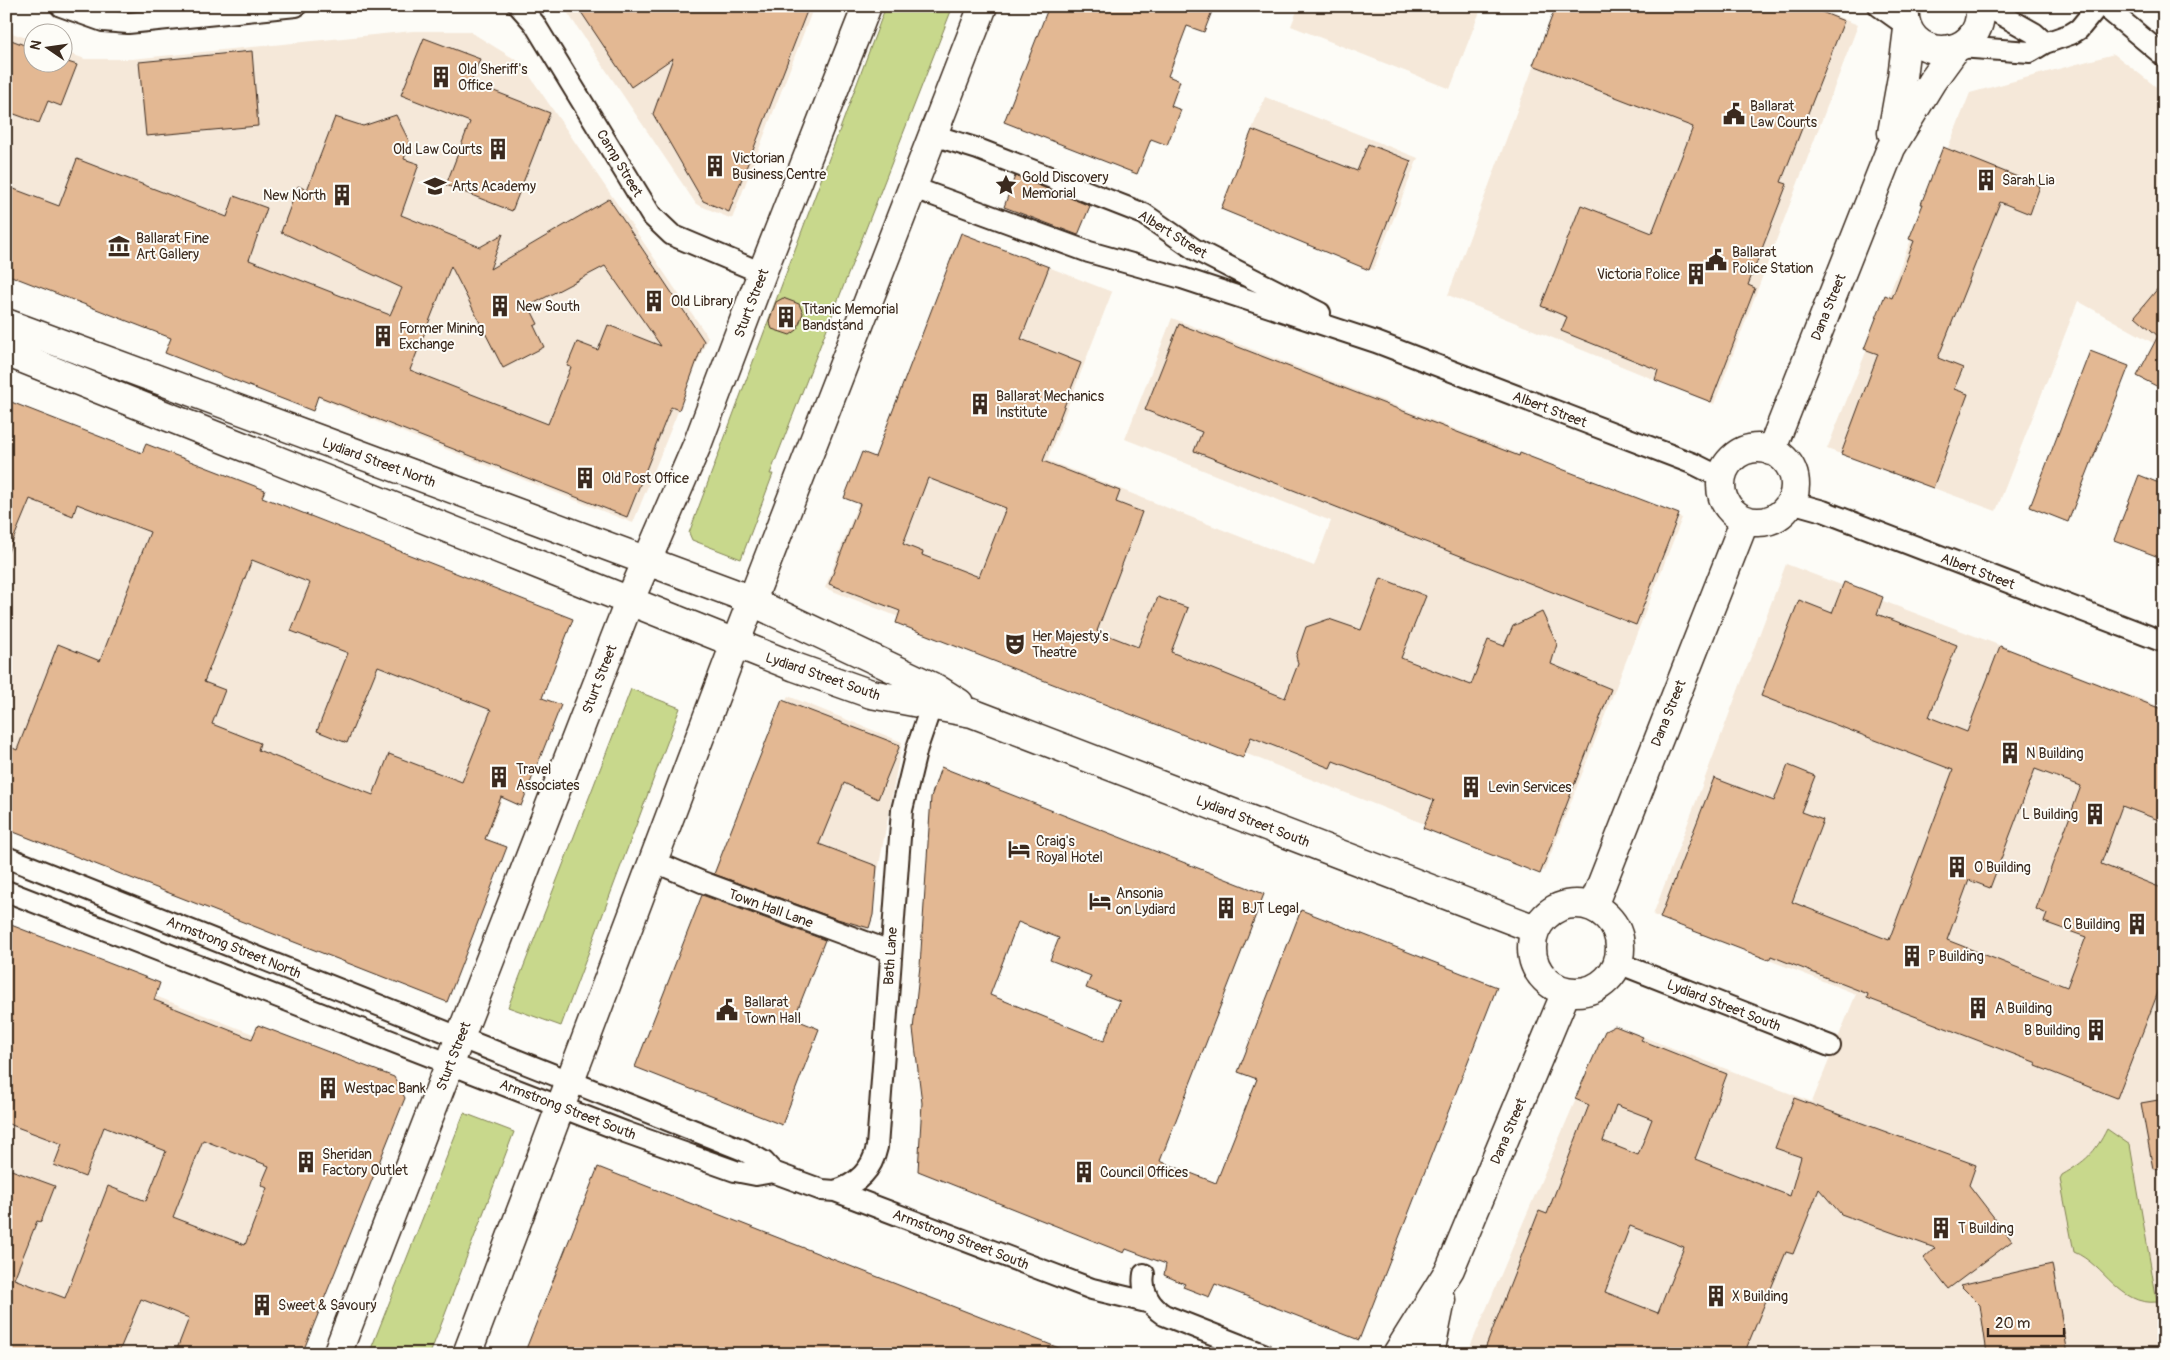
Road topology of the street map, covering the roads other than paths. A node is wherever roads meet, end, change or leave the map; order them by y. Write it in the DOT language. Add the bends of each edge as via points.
graph roads {
  1 [pos="62,6"];
  2 [pos="296,6"];
  3 [pos="519,6"];
  4 [pos="867,6"];
  5 [pos="983,6"];
  6 [pos="1880,6"];
  7 [pos="1980,6"];
  8 [pos="1986,6"];
  9 [pos="2098,6"];
  10 [pos="2104,6"];
  11 [pos="115,14"];
  12 [pos="1907,20"];
  13 [pos="2045,43"];
  14 [pos="1958,48"];
  15 [pos="2164,56"];
  16 [pos="933,135"];
  17 [pos="1884,163"];
  18 [pos="914,188"];
  19 [pos="762,273"];
  20 [pos="6,323"];
  21 [pos="1376,342"];
  22 [pos="6,352"];
  23 [pos="1771,451"];
  24 [pos="1722,478"];
  25 [pos="1791,502"];
  26 [pos="1745,520"];
  27 [pos="647,559"];
  28 [pos="752,601"];
  29 [pos="629,602"];
  30 [pos="2164,642"];
  31 [pos="735,644"];
  32 [pos="935,696"];
  33 [pos="6,857"];
  34 [pos="653,861"];
  35 [pos="6,891"];
  36 [pos="1593,906"];
  37 [pos="1535,929"];
  38 [pos="890,951"];
  39 [pos="1618,963"];
  40 [pos="1566,992"];
  41 [pos="461,1037"];
  42 [pos="1830,1046"];
  43 [pos="450,1063"];
  44 [pos="571,1081"];
  45 [pos="561,1107"];
  46 [pos="773,1172"];
  47 [pos="835,1191"];
  48 [pos="1450,1270"];
  49 [pos="1144,1274"];
  50 [pos="1151,1302"];
  51 [pos="337,1354"];
  52 [pos="467,1354"];
  53 [pos="1263,1354"];
  54 [pos="1397,1354"];
  55 [pos="1430,1354"];
  1 -- 11 [label="street"];
  2 -- 11 [label="street" via="128,23"];
  3 -- 19 [label="street, Camp Street" via="534,22 651,215 672,235"];
  4 -- 19 [label="street, Sturt Street"];
  5 -- 16 [label="street"];
  6 -- 12 [label="street"];
  7 -- 14 [label="street, Dana Street" via="1976,31"];
  8 -- 13 [label="street" via="2034,33"];
  9 -- 13 [label="street" via="2071,34"];
  10 -- 15 [label="street"];
  12 -- 14 [label="street" via="1916,40 1928,48 1942,51"];
  12 -- 17 [label="street, Dana Street" via="1898,105"];
  13 -- 14 [label="street" via="2025,52"];
  14 -- 17 [label="street, Dana Street" via="1932,81"];
  16 -- 18 [label="street"];
  16 -- 21 [label="street, Albert Street" via="978,149 1144,214 1194,249"];
  17 -- 23 [label="street, Dana Street"];
  18 -- 21 [label="street, Albert Street" via="1089,252 1182,278"];
  18 -- 28 [label="street"];
  19 -- 27 [label="street, Sturt Street" via="697,445"];
  20 -- 27 [label="street, Lydiard Street North" via="365,458"];
  21 -- 24 [label="street, Albert Street" via="1694,464"];
  22 -- 29 [label="street"];
  23 -- 24 [label="street" via="1763,448 1748,450 1736,456"];
  23 -- 25 [label="street" via="1791,468 1795,491"];
  24 -- 26 [label="street" via="1725,502"];
  25 -- 26 [label="street" via="1784,512 1769,520"];
  25 -- 30 [label="street, Albert Street" via="1823,511"];
  26 -- 36 [label="street, Dana Street"];
  27 -- 28 [label="street, Lydiard Street North"];
  27 -- 29 [label="street, Sturt Street"];
  28 -- 31 [label="street"];
  28 -- 32 [label="street, Lydiard Street South"];
  29 -- 31 [label="street"];
  29 -- 41 [label="street, Sturt Street"];
  31 -- 32 [label="street, Lydiard Street South" via="860,691"];
  31 -- 34 [label="street"];
  32 -- 37 [label="street, Lydiard Street South"];
  32 -- 38 [label="street, Bath Lane" via="904,795"];
  33 -- 41 [label="street, Armstrong Street North"];
  34 -- 38 [label="street, Town Hall Lane"];
  34 -- 44 [label="street"];
  35 -- 43 [label="street"];
  36 -- 37 [label="street" via="1576,903 1560,906 1545,915"];
  36 -- 39 [label="street" via="1608,916 1617,930 1621,946"];
  37 -- 40 [label="street" via="1531,949 1536,968 1548,983"];
  38 -- 47 [label="street, Bath Lane" via="877,1147 866,1173"];
  39 -- 40 [label="street" via="1610,977 1598,987"];
  39 -- 42 [label="street, Lydiard Street South"];
  40 -- 48 [label="street, Dana Street"];
  41 -- 43 [label="street, Sturt Street"];
  41 -- 44 [label="street, Armstrong Street South"];
  43 -- 45 [label="street, Armstrong Street South"];
  43 -- 51 [label="street, Sturt Street"];
  44 -- 45 [label="street"];
  44 -- 46 [label="street, Armstrong Street South" via="743,1150 764,1162"];
  45 -- 46 [label="street, Armstrong Street South" via="734,1171 756,1175"];
  45 -- 52 [label="street"];
  46 -- 47 [label="street, Armstrong Street South" via="822,1190"];
  47 -- 50 [label="street, Armstrong Street South" via="1092,1289"];
  48 -- 54 [label="street, Dana Street"];
  48 -- 55 [label="street, Dana Street" via="1437,1312"];
  49 -- 50 [label="street" via="1144,1288"];
  50 -- 53 [label="street" via="1167,1317"];
}
